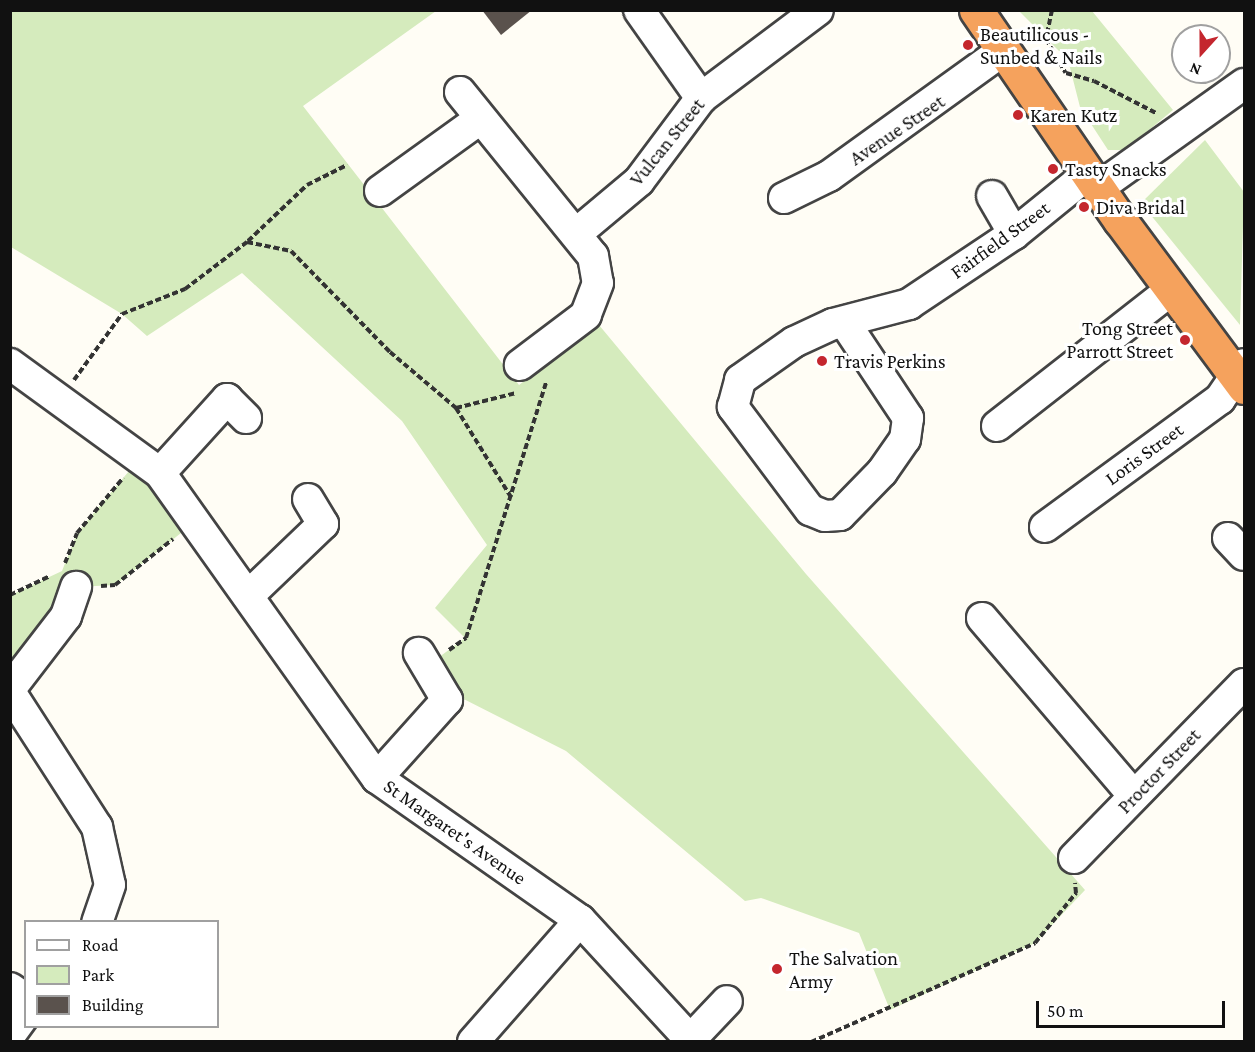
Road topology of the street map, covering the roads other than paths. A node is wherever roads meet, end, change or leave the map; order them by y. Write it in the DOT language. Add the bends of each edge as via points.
graph roads {
  1 [pos="639,10"];
  2 [pos="818,10"];
  3 [pos="976,10"];
  4 [pos="1004,50"];
  5 [pos="1245,84"];
  6 [pos="460,92"];
  7 [pos="701,98"];
  8 [pos="480,119"];
  9 [pos="1093,181"];
  10 [pos="380,191"];
  11 [pos="992,196"];
  12 [pos="784,198"];
  13 [pos="577,233"];
  14 [pos="1014,234"];
  15 [pos="1171,290"];
  16 [pos="845,323"];
  17 [pos="10,364"];
  18 [pos="1241,375"];
  19 [pos="524,382"];
  20 [pos="246,418"];
  21 [pos="997,426"];
  22 [pos="150,466"];
  23 [pos="308,499"];
  24 [pos="1045,527"];
  25 [pos="69,579"];
  26 [pos="248,597"];
  27 [pos="982,618"];
  28 [pos="423,659"];
  29 [pos="1245,684"];
  30 [pos="10,691"];
  31 [pos="377,778"];
  32 [pos="1134,796"];
  33 [pos="1074,858"];
  34 [pos="97,920"];
  35 [pos="580,920"];
  36 [pos="10,988"];
  37 [pos="24,998"];
  38 [pos="727,1001"];
  39 [pos="24,1016"];
  40 [pos="10,1035"];
  41 [pos="691,1040"];
  42 [pos="473,1041"];
  1 -- 7 [label="street"];
  2 -- 7 [label="street, Vulcan Street"];
  3 -- 4 [label="highway"];
  4 -- 9 [label="highway"];
  4 -- 12 [label="street, Avenue Street" via="964,84 829,176"];
  5 -- 9 [label="street, Fairfield Street" via="1186,129"];
  6 -- 8 [label="street"];
  7 -- 13 [label="street, Vulcan Street" via="639,181"];
  8 -- 10 [label="street"];
  8 -- 13 [label="street"];
  9 -- 14 [label="street, Fairfield Street"];
  9 -- 15 [label="highway"];
  11 -- 14 [label="street"];
  13 -- 19 [label="street" via="593,256 598,283 586,315"];
  14 -- 16 [label="street, Fairfield Street" via="909,304"];
  15 -- 18 [label="highway"];
  15 -- 21 [label="street"];
  16 -- 16 [label="street" via="794,342 754,365 740,380 733,407 810,510 825,516 840,515 882,472 905,439 909,418"];
  17 -- 22 [label="street, St Margaret's Avenue"];
  18 -- 24 [label="street, Loris Street" via="1220,399"];
  20 -- 22 [label="street" via="227,399"];
  22 -- 26 [label="street, St Margaret's Avenue"];
  23 -- 26 [label="street" via="323,524"];
  25 -- 30 [label="street" via="66,616"];
  26 -- 31 [label="street, St Margaret's Avenue"];
  27 -- 32 [label="street"];
  28 -- 31 [label="street" via="447,700"];
  29 -- 32 [label="street, Proctor Street"];
  30 -- 34 [label="street" via="97,827 110,885"];
  31 -- 35 [label="street, St Margaret's Avenue"];
  32 -- 33 [label="street, Proctor Street"];
  35 -- 41 [label="street, St Margaret's Avenue"];
  35 -- 42 [label="street"];
  36 -- 37 [label="street"];
  38 -- 41 [label="street"];
  39 -- 40 [label="street"];
}
